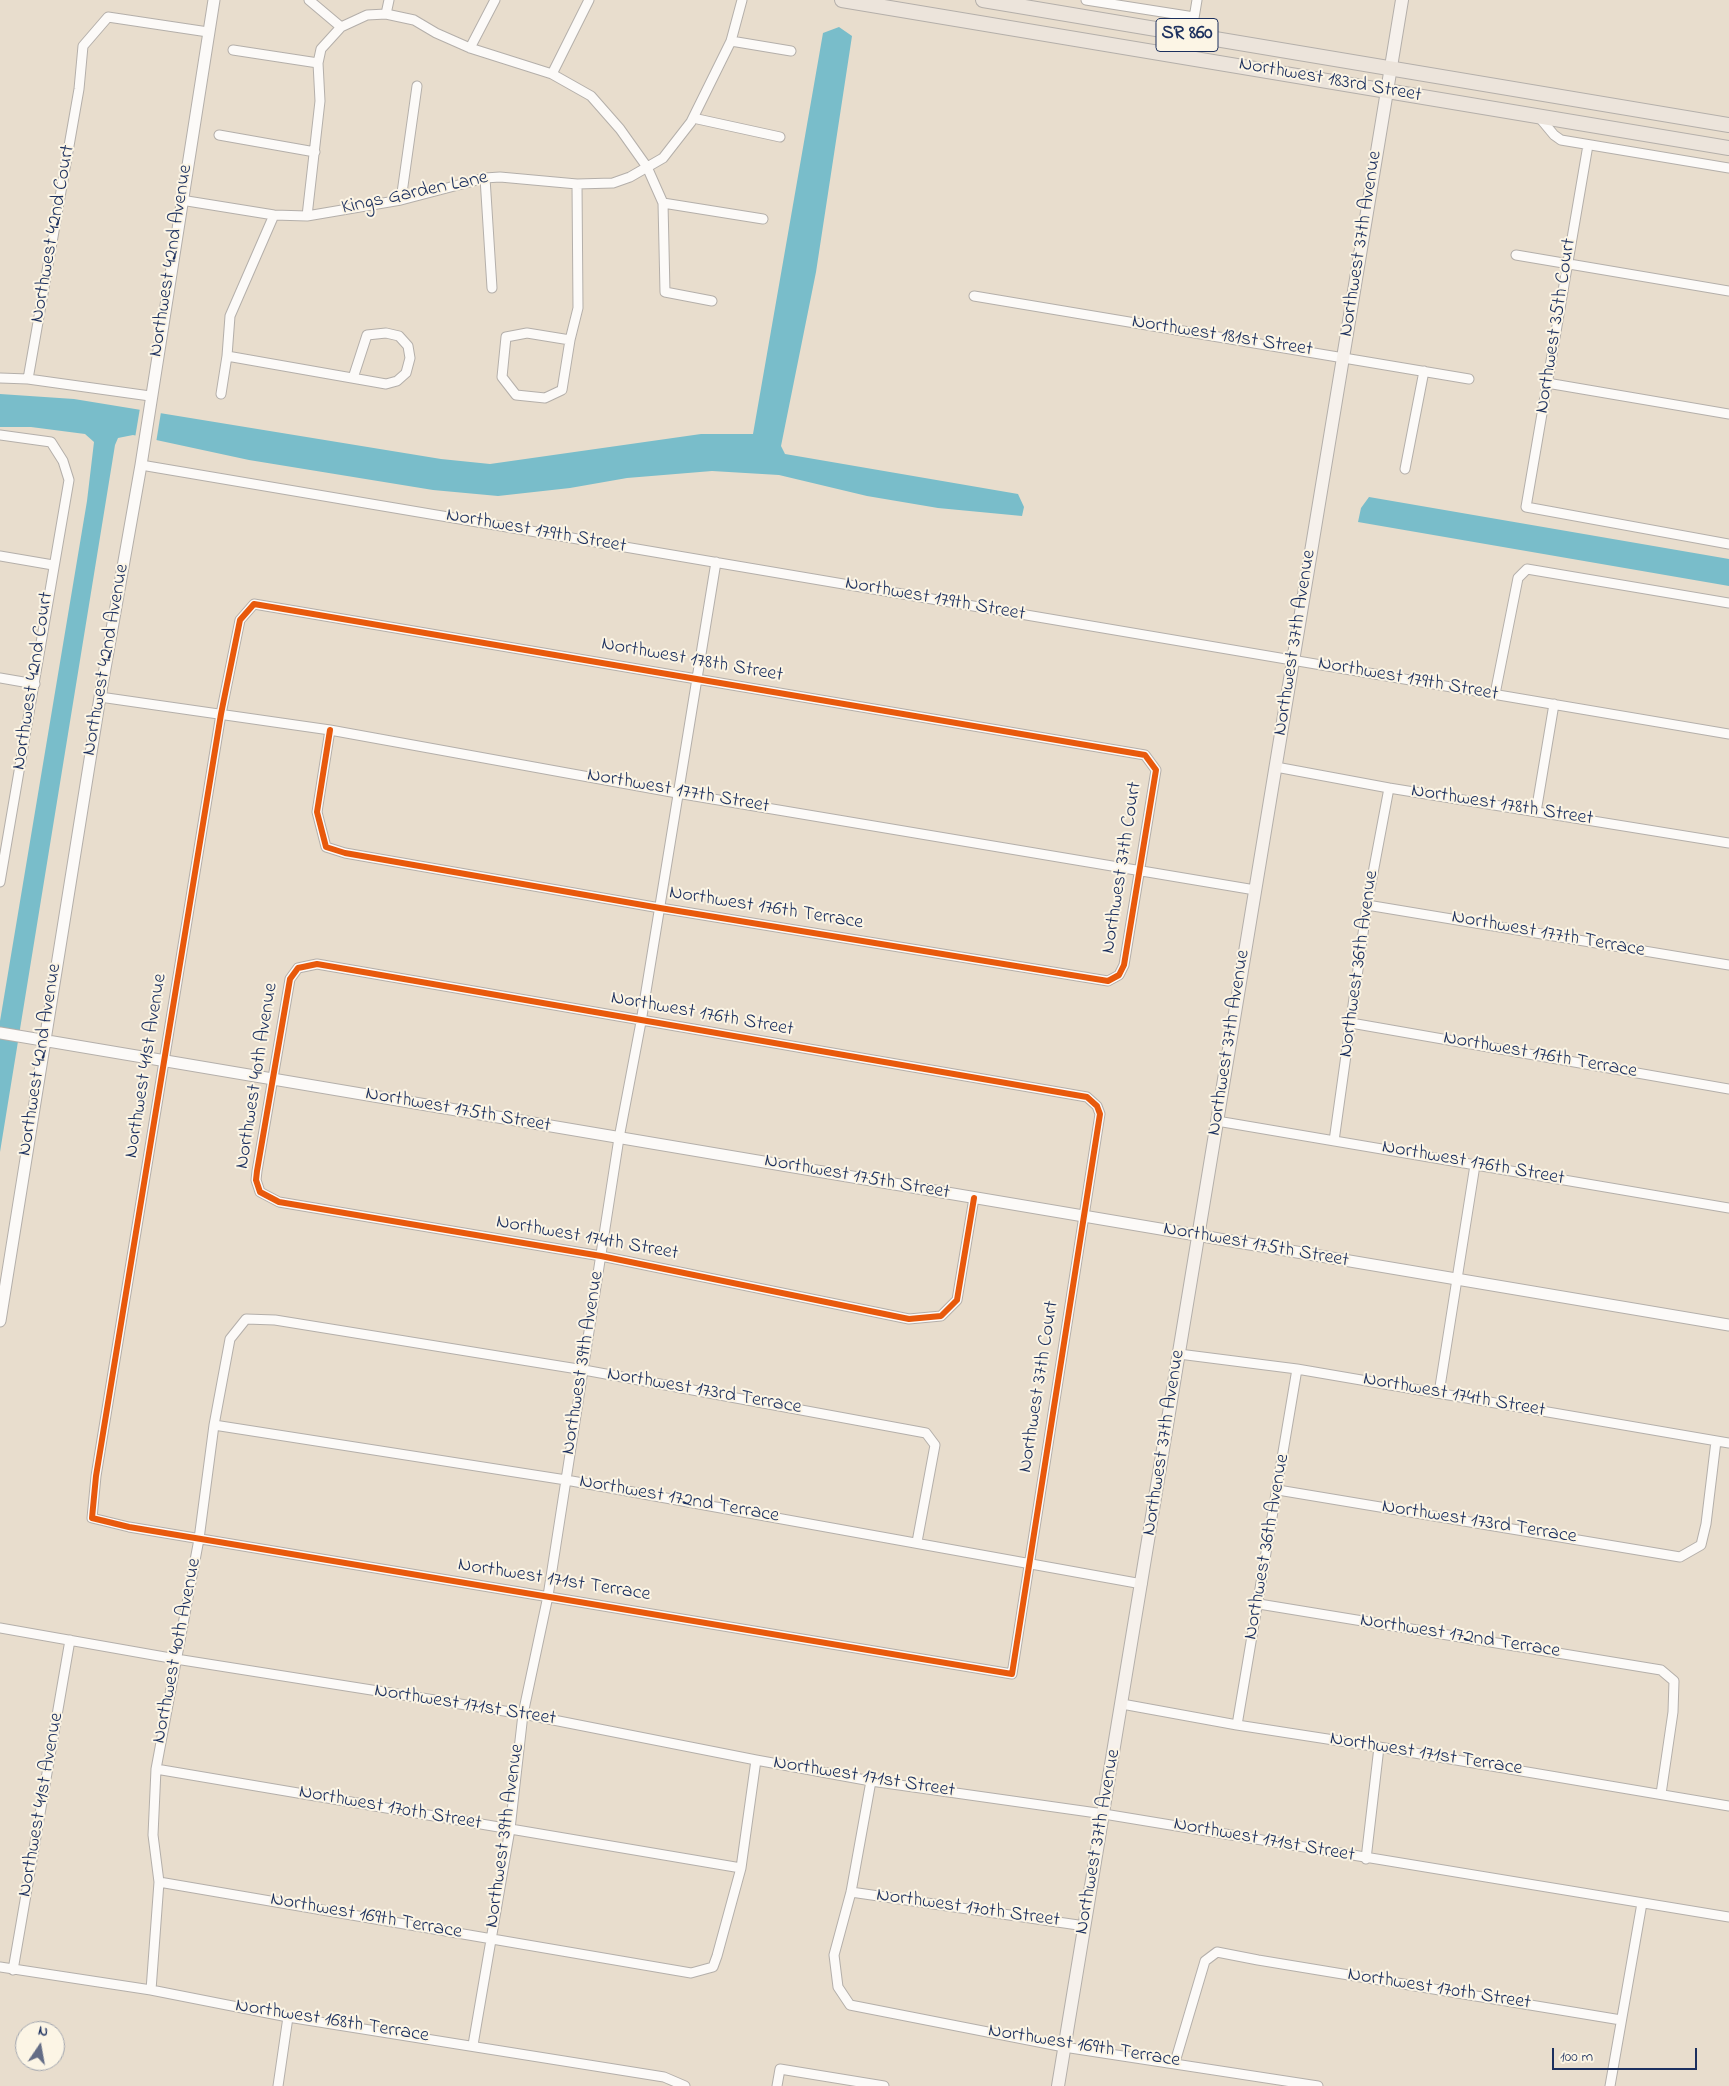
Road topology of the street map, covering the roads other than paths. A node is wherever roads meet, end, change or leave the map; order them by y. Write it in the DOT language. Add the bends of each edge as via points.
graph roads {
  1 [pos="214,0"];
  2 [pos="309,0"];
  3 [pos="389,0"];
  4 [pos="495,0"];
  5 [pos="590,0"];
  6 [pos="742,0"];
  7 [pos="842,0"];
  8 [pos="983,0"];
  9 [pos="1086,0"];
  10 [pos="1197,0"];
  11 [pos="1402,0"];
  12 [pos="1002,2"];
  13 [pos="386,14"];
  14 [pos="1194,17"];
  15 [pos="961,19"];
  16 [pos="341,27"];
  17 [pos="208,32"];
  18 [pos="1191,36"];
  19 [pos="731,41"];
  20 [pos="470,48"];
  21 [pos="233,50"];
  22 [pos="791,52"];
  23 [pos="318,63"];
  24 [pos="1391,69"];
  25 [pos="552,74"];
  26 [pos="417,86"];
  27 [pos="1387,91"];
  28 [pos="1539,116"];
  29 [pos="693,118"];
  30 [pos="1729,125"];
  31 [pos="219,135"];
  32 [pos="780,137"];
  33 [pos="1588,145"];
  34 [pos="1729,148"];
  35 [pos="315,152"];
  36 [pos="647,167"];
  37 [pos="1729,168"];
  38 [pos="485,178"];
  39 [pos="577,184"];
  40 [pos="181,200"];
  41 [pos="401,200"];
  42 [pos="663,202"];
  43 [pos="274,215"];
  44 [pos="306,216"];
  45 [pos="762,219"];
  46 [pos="1516,255"];
  47 [pos="1567,263"];
  48 [pos="492,288"];
  49 [pos="1729,291"];
  50 [pos="974,296"];
  51 [pos="712,301"];
  52 [pos="570,340"];
  53 [pos="227,356"];
  54 [pos="1343,357"];
  55 [pos="1424,371"];
  56 [pos="0,378"];
  57 [pos="353,378"];
  58 [pos="28,379"];
  59 [pos="1469,379"];
  60 [pos="1547,383"];
  61 [pos="222,394"];
  62 [pos="150,396"];
  63 [pos="1729,414"];
  64 [pos="0,435"];
  65 [pos="141,465"];
  66 [pos="1405,469"];
  67 [pos="1729,544"];
  68 [pos="0,556"];
  69 [pos="716,562"];
  70 [pos="53,564"];
  71 [pos="1729,603"];
  72 [pos="240,620"];
  73 [pos="1293,660"];
  74 [pos="0,678"];
  75 [pos="697,678"];
  76 [pos="35,684"];
  77 [pos="1495,694"];
  78 [pos="100,697"];
  79 [pos="1554,704"];
  80 [pos="221,714"];
  81 [pos="330,730"];
  82 [pos="1729,734"];
  83 [pos="1145,755"];
  84 [pos="1276,766"];
  85 [pos="1389,788"];
  86 [pos="677,793"];
  87 [pos="1536,812"];
  88 [pos="1729,844"];
  89 [pos="1140,870"];
  90 [pos="0,882"];
  91 [pos="1255,890"];
  92 [pos="1367,904"];
  93 [pos="660,908"];
  94 [pos="1729,965"];
  95 [pos="298,968"];
  96 [pos="1108,981"];
  97 [pos="641,1022"];
  98 [pos="1351,1023"];
  99 [pos="0,1033"];
  100 [pos="44,1041"];
  101 [pos="164,1062"];
  102 [pos="272,1080"];
  103 [pos="1729,1089"];
  104 [pos="1097,1106"];
  105 [pos="1217,1120"];
  106 [pos="619,1138"];
  107 [pos="1334,1141"];
  108 [pos="1475,1164"];
  109 [pos="260,1192"];
  110 [pos="974,1198"];
  111 [pos="1729,1208"];
  112 [pos="1084,1216"];
  113 [pos="1198,1236"];
  114 [pos="601,1256"];
  115 [pos="1455,1279"];
  116 [pos="275,1320"];
  117 [pos="0,1321"];
  118 [pos="1729,1325"];
  119 [pos="1179,1354"];
  120 [pos="1297,1369"];
  121 [pos="584,1370"];
  122 [pos="1438,1393"];
  123 [pos="214,1424"];
  124 [pos="1716,1441"];
  125 [pos="1729,1443"];
  126 [pos="566,1480"];
  127 [pos="1278,1490"];
  128 [pos="92,1518"];
  129 [pos="199,1539"];
  130 [pos="917,1542"];
  131 [pos="1028,1563"];
  132 [pos="1142,1584"];
  133 [pos="548,1596"];
  134 [pos="1259,1604"];
  135 [pos="0,1628"];
  136 [pos="70,1640"];
  137 [pos="176,1659"];
  138 [pos="1012,1674"];
  139 [pos="1122,1704"];
  140 [pos="523,1714"];
  141 [pos="1237,1725"];
  142 [pos="1379,1747"];
  143 [pos="756,1760"];
  144 [pos="156,1769"];
  145 [pos="871,1780"];
  146 [pos="1661,1794"];
  147 [pos="1729,1806"];
  148 [pos="1104,1814"];
  149 [pos="510,1829"];
  150 [pos="1366,1859"];
  151 [pos="741,1868"];
  152 [pos="159,1882"];
  153 [pos="851,1892"];
  154 [pos="1642,1903"];
  155 [pos="1729,1917"];
  156 [pos="1085,1926"];
  157 [pos="492,1938"];
  158 [pos="0,1968"];
  159 [pos="13,1970"];
  160 [pos="151,1990"];
  161 [pos="288,2017"];
  162 [pos="1621,2020"];
  163 [pos="473,2045"];
  164 [pos="1064,2047"];
  165 [pos="1175,2062"];
  166 [pos="278,2086"];
  167 [pos="685,2086"];
  168 [pos="777,2086"];
  169 [pos="884,2086"];
  170 [pos="1058,2086"];
  171 [pos="1318,2086"];
  172 [pos="1610,2086"];
  1 -- 17 [label="street, Northwest 42nd Avenue"];
  2 -- 16 [label="street"];
  3 -- 13 [label="street"];
  4 -- 20 [label="street"];
  5 -- 25 [label="street"];
  6 -- 19 [label="street, Kings Garden Lane"];
  7 -- 15 [label="main road, Northwest 183rd Street / SR 860"];
  8 -- 12 [label="main road, Northwest 183rd Street / SR 860"];
  9 -- 14 [label="street"];
  10 -- 14 [label="street"];
  11 -- 24 [label="main road, Northwest 37th Avenue"];
  12 -- 15 [label="main road" via="983,14"];
  12 -- 18 [label="main road, Northwest 183rd Street / SR 860"];
  13 -- 16 [label="street" via="367,15"];
  13 -- 20 [label="street" via="414,20"];
  14 -- 18 [label="street"];
  15 -- 27 [label="main road, Northwest 183rd Street / SR 860"];
  16 -- 23 [label="street" via="321,48"];
  17 -- 40 [label="street, Northwest 42nd Avenue"];
  17 -- 58 [label="street, Northwest 42nd Court" via="108,17 83,46 79,89"];
  18 -- 24 [label="main road, Northwest 183rd Street / SR 860"];
  19 -- 22 [label="street"];
  19 -- 29 [label="street, Kings Garden Lane"];
  20 -- 25 [label="street"];
  21 -- 23 [label="street"];
  23 -- 35 [label="street" via="320,101"];
  24 -- 27 [label="main road, Northwest 37th Avenue"];
  24 -- 30 [label="main road, Northwest 183rd Street / SR 860"];
  25 -- 36 [label="street" via="591,96"];
  26 -- 41 [label="street"];
  27 -- 28 [label="main road, Northwest 183rd Street / SR 860"];
  27 -- 54 [label="main road, Northwest 37th Avenue"];
  28 -- 33 [label="street" via="1562,140"];
  28 -- 34 [label="main road, Northwest 183rd Street / SR 860"];
  29 -- 32 [label="street"];
  29 -- 36 [label="street, Kings Garden Lane" via="663,158"];
  31 -- 35 [label="street"];
  33 -- 37 [label="street"];
  33 -- 47 [label="street, Northwest 35th Court"];
  35 -- 44 [label="street"];
  36 -- 39 [label="street, Kings Garden Lane" via="613,183"];
  36 -- 42 [label="street"];
  38 -- 39 [label="street, Kings Garden Lane"];
  38 -- 41 [label="street, Kings Garden Lane"];
  38 -- 48 [label="street"];
  39 -- 52 [label="street" via="578,308"];
  40 -- 43 [label="street, Kings Garden Lane"];
  40 -- 62 [label="street, Northwest 42nd Avenue"];
  41 -- 44 [label="street, Kings Garden Lane"];
  42 -- 45 [label="street"];
  42 -- 51 [label="street" via="665,292"];
  43 -- 44 [label="street, Kings Garden Lane"];
  43 -- 53 [label="street" via="230,316"];
  46 -- 47 [label="street"];
  47 -- 49 [label="street"];
  47 -- 60 [label="street, Northwest 35th Court"];
  50 -- 54 [label="street, Northwest 181st Street"];
  52 -- 52 [label="street" via="562,390 545,398 516,396 502,378 506,337 527,333"];
  53 -- 57 [label="street"];
  53 -- 61 [label="street"];
  54 -- 55 [label="street, Northwest 181st Street"];
  54 -- 73 [label="main road, Northwest 37th Avenue"];
  55 -- 59 [label="street, Northwest 181st Street"];
  55 -- 66 [label="street"];
  56 -- 58 [label="street"];
  57 -- 57 [label="street" via="386,384 397,380 406,373 410,358 408,346 399,336 386,333 367,335"];
  58 -- 62 [label="street"];
  60 -- 63 [label="street"];
  60 -- 67 [label="street, Northwest 35th Court" via="1526,507"];
  62 -- 65 [label="street, Northwest 42nd Avenue"];
  64 -- 70 [label="street, Northwest 42nd Court" via="51,442 63,461 69,480"];
  65 -- 69 [label="street, Northwest 179th Street"];
  65 -- 78 [label="street, Northwest 42nd Avenue"];
  68 -- 70 [label="street"];
  69 -- 73 [label="street, Northwest 179th Street"];
  69 -- 75 [label="street, Northwest 39th Avenue"];
  70 -- 76 [label="street, Northwest 42nd Court"];
  71 -- 77 [label="street" via="1527,569 1518,578"];
  72 -- 75 [label="street, Northwest 178th Street" via="254,604"];
  72 -- 80 [label="street, Northwest 41st Avenue"];
  73 -- 77 [label="street, Northwest 179th Street"];
  73 -- 84 [label="main road, Northwest 37th Avenue"];
  74 -- 76 [label="street"];
  75 -- 83 [label="street, Northwest 178th Street"];
  75 -- 86 [label="street, Northwest 39th Avenue"];
  76 -- 90 [label="street, Northwest 42nd Court"];
  77 -- 79 [label="street, Northwest 179th Street"];
  78 -- 80 [label="street, Northwest 177th Street"];
  78 -- 100 [label="street, Northwest 42nd Avenue"];
  79 -- 82 [label="street, Northwest 179th Street"];
  79 -- 87 [label="street"];
  80 -- 81 [label="street, Northwest 177th Street"];
  80 -- 101 [label="street, Northwest 41st Avenue"];
  81 -- 86 [label="street, Northwest 177th Street"];
  81 -- 93 [label="street, Northwest 176th Terrace" via="317,812 326,847 419,867"];
  83 -- 89 [label="street, Northwest 37th Court" via="1156,770"];
  84 -- 85 [label="street, Northwest 178th Street"];
  84 -- 91 [label="main road, Northwest 37th Avenue"];
  85 -- 87 [label="street, Northwest 178th Street"];
  85 -- 92 [label="street, Northwest 36th Avenue"];
  86 -- 89 [label="street, Northwest 177th Street"];
  86 -- 93 [label="street, Northwest 39th Avenue"];
  87 -- 88 [label="street, Northwest 178th Street"];
  89 -- 91 [label="street, Northwest 177th Street"];
  89 -- 96 [label="street, Northwest 37th Court" via="1124,965 1119,975"];
  91 -- 105 [label="main road, Northwest 37th Avenue"];
  92 -- 94 [label="street, Northwest 177th Terrace"];
  92 -- 98 [label="street, Northwest 36th Avenue"];
  93 -- 96 [label="street, Northwest 176th Terrace"];
  93 -- 97 [label="street, Northwest 39th Avenue"];
  95 -- 97 [label="street, Northwest 176th Street" via="317,964"];
  95 -- 102 [label="street, Northwest 40th Avenue" via="290,978"];
  97 -- 104 [label="street, Northwest 176th Street" via="1088,1097"];
  97 -- 106 [label="street, Northwest 39th Avenue"];
  98 -- 103 [label="street, Northwest 176th Terrace"];
  98 -- 107 [label="street, Northwest 36th Avenue"];
  99 -- 100 [label="street, Northwest 175th Street"];
  100 -- 101 [label="street, Northwest 175th Street"];
  100 -- 117 [label="street, Northwest 42nd Avenue"];
  101 -- 102 [label="street, Northwest 175th Street"];
  101 -- 128 [label="street, Northwest 41st Avenue" via="96,1476"];
  102 -- 106 [label="street, Northwest 175th Street"];
  102 -- 109 [label="street, Northwest 40th Avenue" via="256,1180"];
  104 -- 112 [label="street, Northwest 37th Court" via="1100,1114"];
  105 -- 107 [label="street, Northwest 176th Street"];
  105 -- 113 [label="main road, Northwest 37th Avenue"];
  106 -- 110 [label="street, Northwest 175th Street"];
  106 -- 114 [label="street, Northwest 39th Avenue"];
  107 -- 108 [label="street, Northwest 176th Street"];
  108 -- 111 [label="street, Northwest 176th Street"];
  108 -- 115 [label="street"];
  109 -- 114 [label="street, Northwest 174th Street" via="279,1202"];
  110 -- 112 [label="street, Northwest 175th Street"];
  110 -- 114 [label="street, Northwest 174th Street" via="957,1300 941,1316 909,1319"];
  112 -- 113 [label="street, Northwest 175th Street"];
  112 -- 131 [label="street, Northwest 37th Court"];
  113 -- 115 [label="street, Northwest 175th Street"];
  113 -- 119 [label="main road, Northwest 37th Avenue"];
  114 -- 121 [label="street, Northwest 39th Avenue"];
  115 -- 118 [label="street, Northwest 175th Street"];
  115 -- 122 [label="street"];
  116 -- 121 [label="street, Northwest 173rd Terrace"];
  116 -- 123 [label="street, Northwest 40th Avenue" via="246,1319 230,1339"];
  119 -- 120 [label="street, Northwest 174th Street"];
  119 -- 132 [label="main road, Northwest 37th Avenue"];
  120 -- 122 [label="street, Northwest 174th Street"];
  120 -- 127 [label="street, Northwest 36th Avenue"];
  121 -- 126 [label="street, Northwest 39th Avenue"];
  121 -- 130 [label="street, Northwest 173rd Terrace" via="926,1433 935,1445"];
  122 -- 124 [label="street, Northwest 174th Street"];
  123 -- 126 [label="street, Northwest 172nd Terrace"];
  123 -- 129 [label="street, Northwest 40th Avenue"];
  124 -- 125 [label="street, Northwest 174th Street"];
  124 -- 127 [label="street, Northwest 173rd Terrace" via="1701,1545 1680,1557"];
  126 -- 130 [label="street, Northwest 172nd Terrace"];
  126 -- 133 [label="street, Northwest 39th Avenue"];
  127 -- 134 [label="street, Northwest 36th Avenue"];
  128 -- 129 [label="street, Northwest 171st Terrace"];
  129 -- 133 [label="street, Northwest 171st Terrace"];
  129 -- 137 [label="street, Northwest 40th Avenue"];
  130 -- 131 [label="street, Northwest 172nd Terrace"];
  131 -- 132 [label="street, Northwest 172nd Terrace"];
  131 -- 138 [label="street, Northwest 37th Court"];
  132 -- 139 [label="main road, Northwest 37th Avenue"];
  133 -- 138 [label="street, Northwest 171st Terrace"];
  133 -- 140 [label="street, Northwest 39th Avenue"];
  134 -- 141 [label="street, Northwest 36th Avenue"];
  134 -- 146 [label="street, Northwest 172nd Terrace" via="1661,1670 1674,1681 1673,1712"];
  135 -- 136 [label="street, Northwest 171st Street"];
  136 -- 137 [label="street, Northwest 171st Street"];
  136 -- 159 [label="street, Northwest 41st Avenue"];
  137 -- 140 [label="street, Northwest 171st Street"];
  137 -- 144 [label="street, Northwest 40th Avenue"];
  139 -- 141 [label="street, Northwest 171st Terrace"];
  139 -- 148 [label="main road, Northwest 37th Avenue"];
  140 -- 143 [label="street, Northwest 171st Street"];
  140 -- 149 [label="street, Northwest 39th Avenue"];
  141 -- 142 [label="street, Northwest 171st Terrace"];
  142 -- 146 [label="street, Northwest 171st Terrace"];
  142 -- 150 [label="street"];
  143 -- 145 [label="street, Northwest 171st Street"];
  143 -- 151 [label="street"];
  144 -- 149 [label="street, Northwest 170th Street"];
  144 -- 152 [label="street, Northwest 40th Avenue" via="153,1835"];
  145 -- 148 [label="street, Northwest 171st Street"];
  145 -- 153 [label="street"];
  146 -- 147 [label="street, Northwest 171st Terrace"];
  148 -- 150 [label="street, Northwest 171st Street"];
  148 -- 156 [label="main road, Northwest 37th Avenue"];
  149 -- 151 [label="street, Northwest 170th Street"];
  149 -- 157 [label="street, Northwest 39th Avenue"];
  150 -- 154 [label="street, Northwest 171st Street"];
  151 -- 157 [label="street, Northwest 169th Terrace" via="713,1967 691,1973"];
  152 -- 157 [label="street, Northwest 169th Terrace"];
  152 -- 160 [label="street, Northwest 40th Avenue"];
  153 -- 156 [label="street, Northwest 170th Street"];
  153 -- 164 [label="street, Northwest 169th Terrace" via="834,1955 838,1988 850,2005"];
  154 -- 155 [label="street, Northwest 171st Street"];
  154 -- 162 [label="street"];
  156 -- 164 [label="main road, Northwest 37th Avenue"];
  157 -- 163 [label="street, Northwest 39th Avenue"];
  158 -- 159 [label="street, Northwest 168th Terrace"];
  159 -- 160 [label="street, Northwest 168th Terrace"];
  160 -- 161 [label="street, Northwest 168th Terrace"];
  161 -- 163 [label="street, Northwest 168th Terrace"];
  161 -- 166 [label="street"];
  162 -- 165 [label="street, Northwest 170th Street" via="1216,1952 1205,1961"];
  162 -- 172 [label="street"];
  163 -- 167 [label="street, Northwest 168th Terrace" via="664,2077"];
  164 -- 165 [label="street, Northwest 169th Terrace"];
  164 -- 170 [label="main road, Northwest 37th Avenue"];
  165 -- 171 [label="street, Northwest 169th Terrace"];
  168 -- 169 [label="street" via="780,2069"];
}
